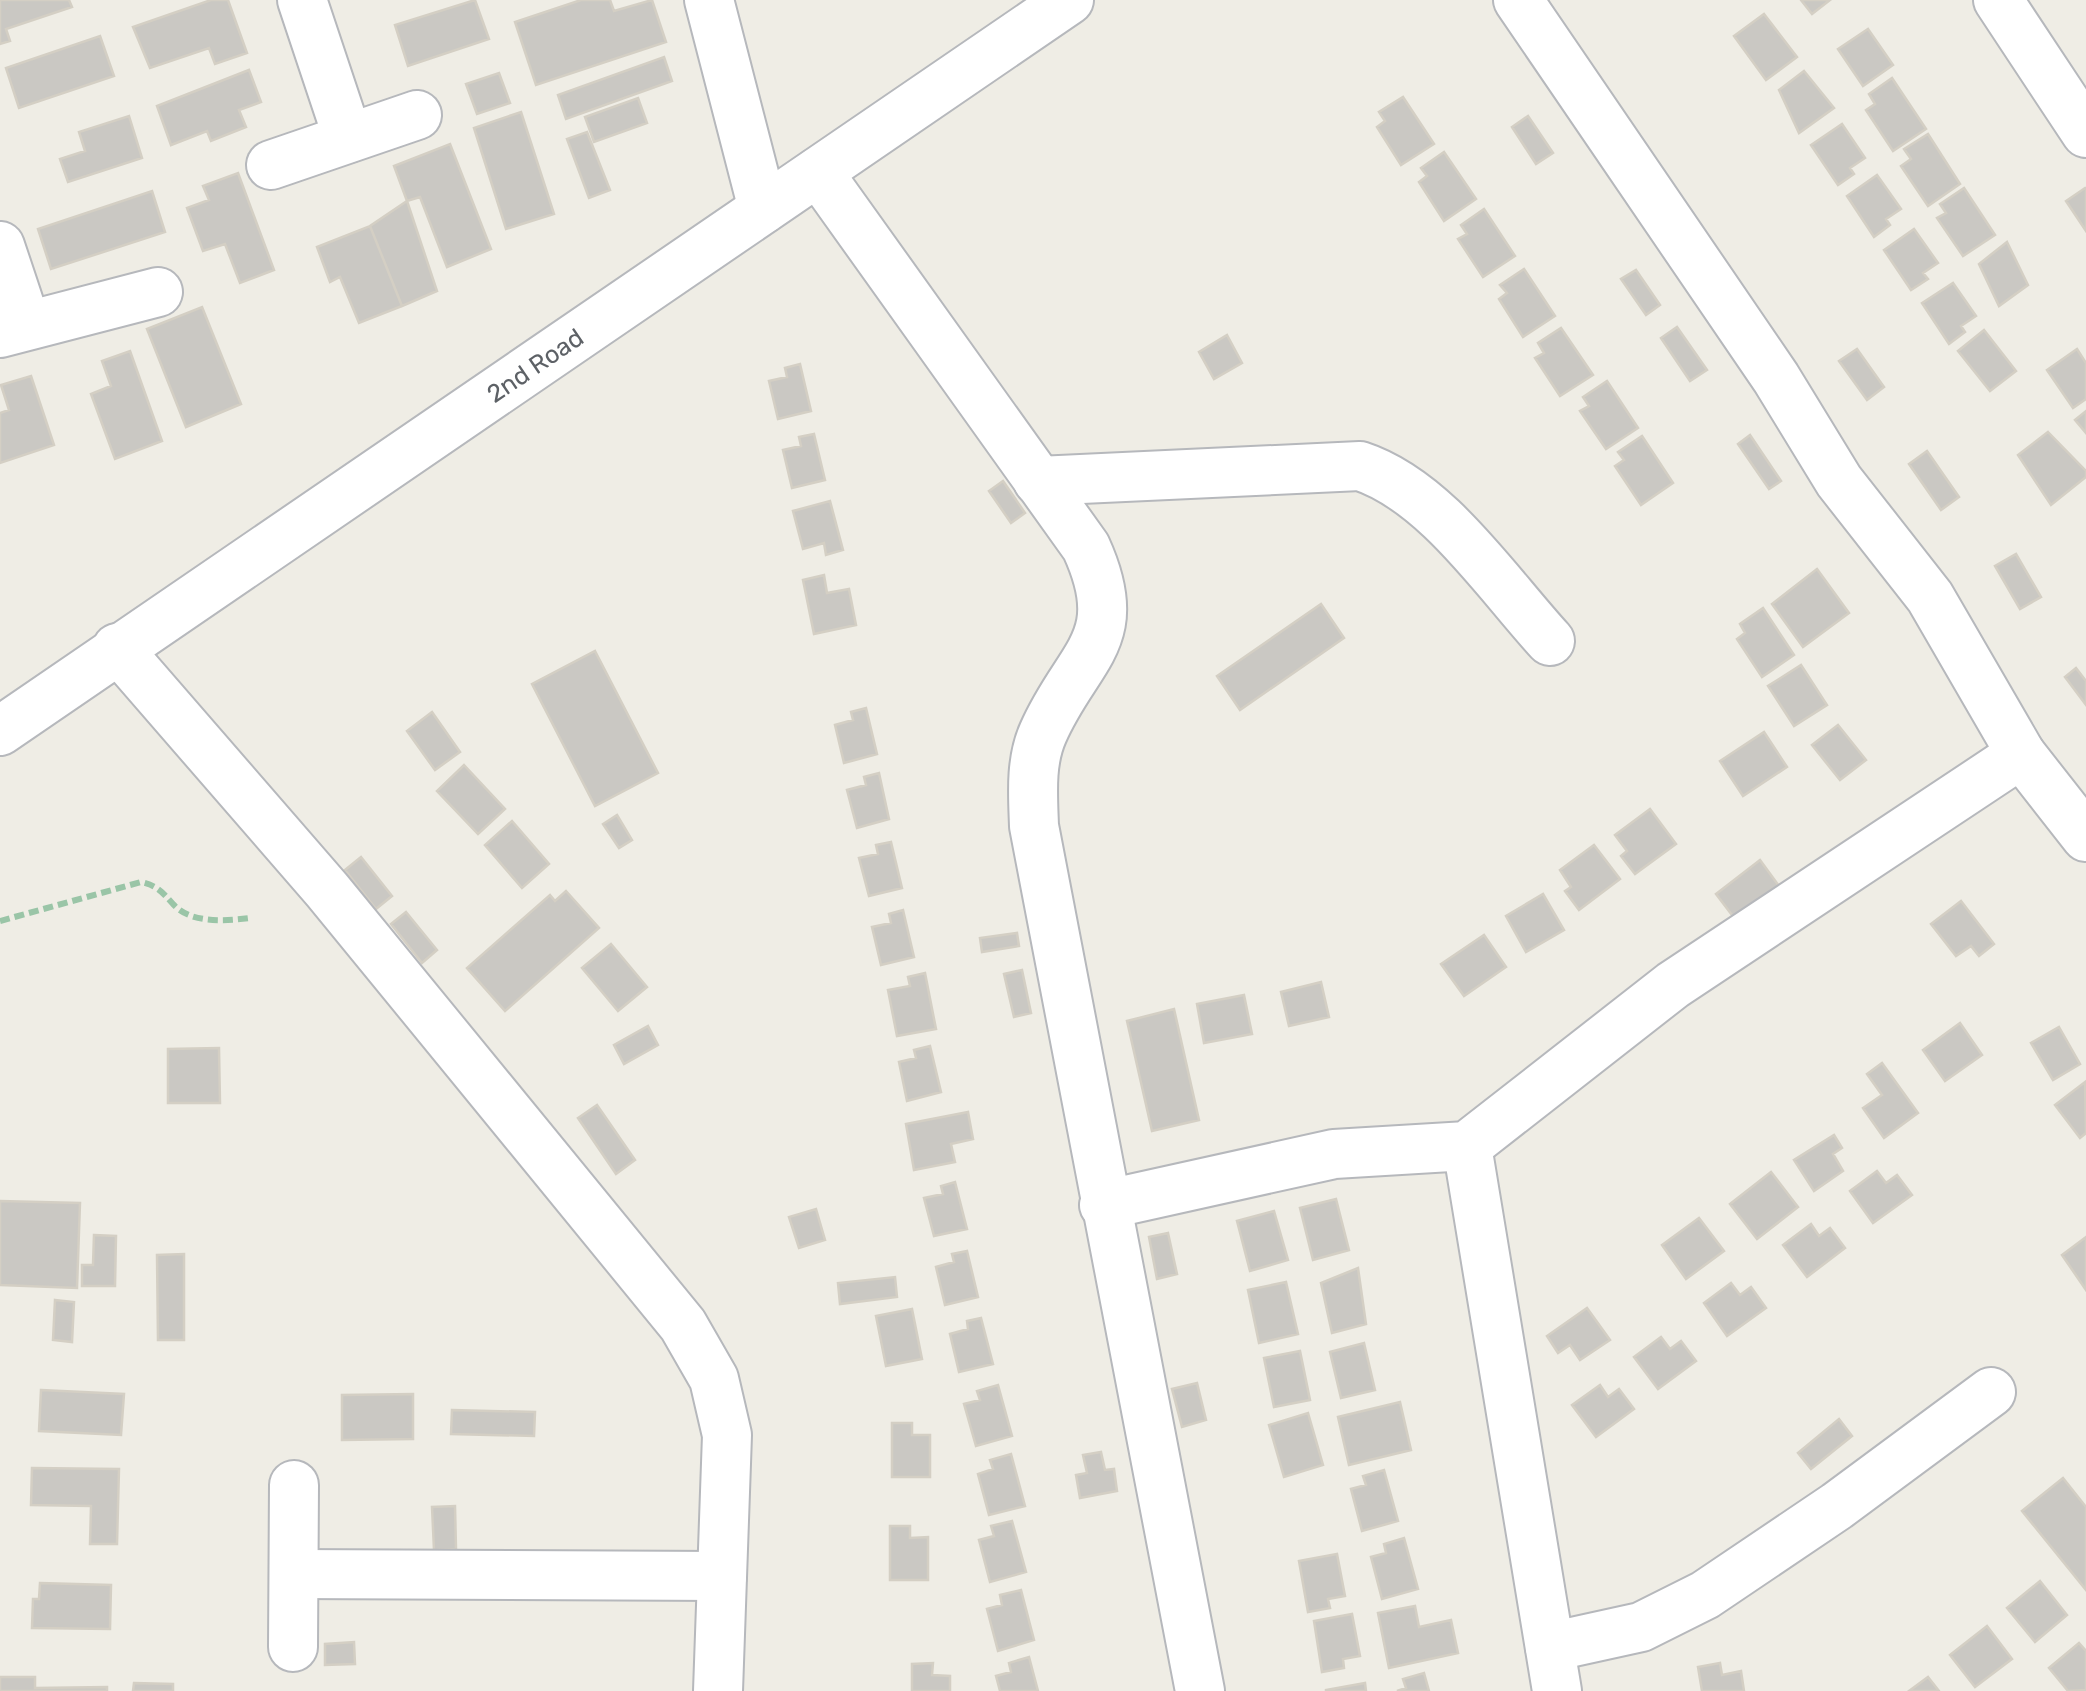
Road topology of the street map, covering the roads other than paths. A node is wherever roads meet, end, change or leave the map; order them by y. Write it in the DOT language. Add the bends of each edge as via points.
graph roads {
  1 [pos="302,0"];
  2 [pos="708,0"];
  3 [pos="1069,0"];
  4 [pos="1518,0"];
  5 [pos="1998,0"];
  6 [pos="417,115"];
  7 [pos="2086,133"];
  8 [pos="348,138"];
  9 [pos="271,165"];
  10 [pos="818,172"];
  11 [pos="763,208"];
  12 [pos="0,246"];
  13 [pos="158,292"];
  14 [pos="13,328"];
  15 [pos="1038,481"];
  16 [pos="1550,641"];
  17 [pos="117,648"];
  18 [pos="0,731"];
  19 [pos="2022,754"];
  20 [pos="2086,836"];
  21 [pos="1467,1146"];
  22 [pos="1104,1205"];
  23 [pos="1991,1392"];
  24 [pos="294,1485"];
  25 [pos="294,1574"];
  26 [pos="722,1576"];
  27 [pos="293,1648"];
  28 [pos="1553,1669"];
  29 [pos="718,1691"];
  30 [pos="1200,1691"];
  1 -- 8 [label="street"];
  2 -- 11 [label="street"];
  3 -- 10 [label="street, 2nd Road"];
  4 -- 19 [label="street" via="1839,481 1930,598"];
  5 -- 7 [label="street"];
  6 -- 8 [label="street"];
  8 -- 9 [label="street"];
  10 -- 11 [label="street, 2nd Road"];
  10 -- 15 [label="street"];
  11 -- 17 [label="street, 2nd Road"];
  12 -- 14 [label="street"];
  13 -- 14 [label="street"];
  15 -- 16 [label="street" via="1360,466 1416,494"];
  15 -- 22 [label="street" via="1086,547 1101,580 1104,616 1095,648 1042,736 1032,780 1034,826"];
  17 -- 18 [label="street, 2nd Road"];
  17 -- 26 [label="street" via="327,890 683,1324 714,1379 727,1436"];
  19 -- 20 [label="street"];
  19 -- 21 [label="street" via="1673,985"];
  21 -- 22 [label="street" via="1334,1154"];
  21 -- 28 [label="street"];
  22 -- 30 [label="street"];
  23 -- 28 [label="street" via="1705,1595"];
  24 -- 25 [label="street"];
  25 -- 26 [label="street"];
  25 -- 27 [label="street"];
  26 -- 29 [label="street"];
}
